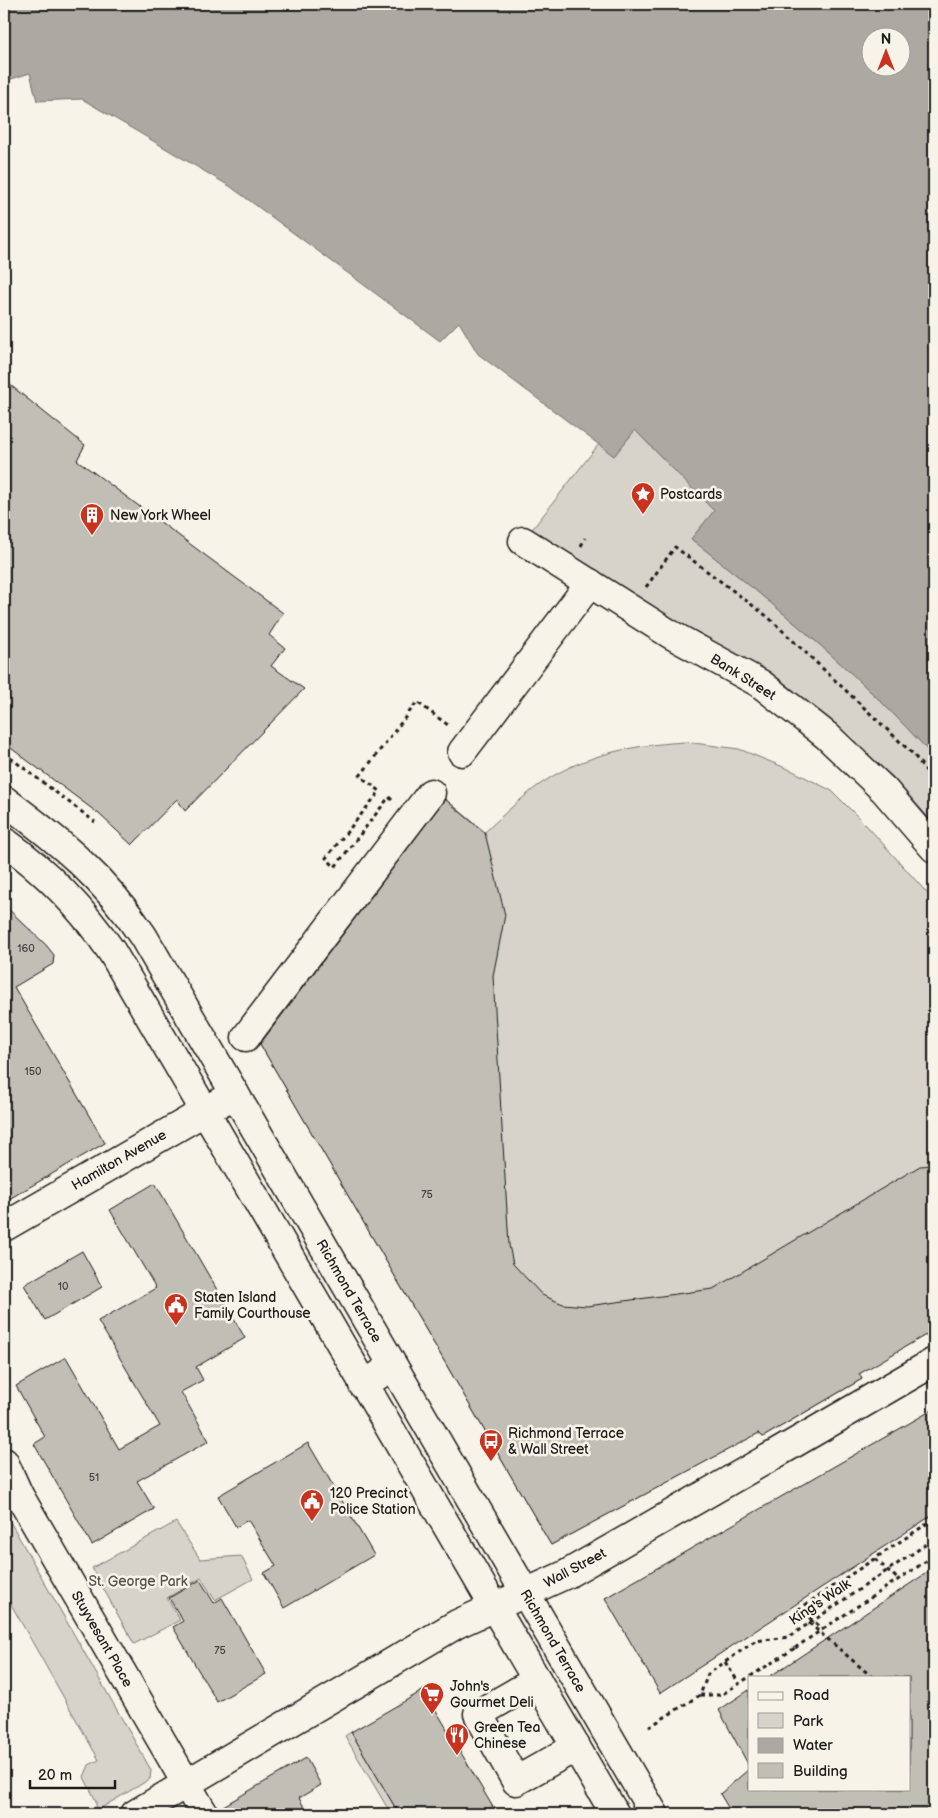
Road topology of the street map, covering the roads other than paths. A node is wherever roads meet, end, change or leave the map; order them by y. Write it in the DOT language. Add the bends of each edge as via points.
graph roads {
  1 [pos="523,540"];
  2 [pos="590,583"];
  3 [pos="466,747"];
  4 [pos="431,793"];
  5 [pos="4,800"];
  6 [pos="4,841"];
  7 [pos="934,848"];
  8 [pos="246,1037"];
  9 [pos="235,1094"];
  10 [pos="206,1111"];
  11 [pos="4,1227"];
  12 [pos="934,1362"];
  13 [pos="393,1366"];
  14 [pos="363,1385"];
  15 [pos="4,1462"];
  16 [pos="526,1594"];
  17 [pos="495,1607"];
  18 [pos="537,1680"];
  19 [pos="576,1746"];
  20 [pos="186,1784"];
  21 [pos="135,1814"];
  22 [pos="204,1814"];
  23 [pos="615,1814"];
  24 [pos="654,1814"];
  1 -- 2 [label="main road, Bank Street"];
  2 -- 3 [label="main road"];
  2 -- 7 [label="main road, Bank Street" via="670,634 761,684 827,736 884,790"];
  4 -- 8 [label="main road"];
  5 -- 9 [label="main road, Richmond Terrace" via="95,874 128,913"];
  6 -- 10 [label="main road" via="60,887 97,929"];
  9 -- 10 [label="main road, Hamilton Avenue"];
  9 -- 13 [label="main road, Richmond Terrace"];
  10 -- 11 [label="main road, Hamilton Avenue"];
  10 -- 14 [label="main road"];
  12 -- 16 [label="main road, Wall Street, bridge" via="567,1574"];
  13 -- 14 [label="main road"];
  13 -- 16 [label="main road, Richmond Terrace"];
  14 -- 17 [label="main road"];
  15 -- 20 [label="main road, Stuyvesant Place" via="19,1495"];
  16 -- 17 [label="main road, Wall Street"];
  16 -- 24 [label="main road, Richmond Terrace"];
  17 -- 18 [label="main road"];
  17 -- 20 [label="main road, Wall Street" via="457,1624"];
  18 -- 19 [label="main road"];
  18 -- 19 [label="main road" via="478,1714 516,1781"];
  19 -- 23 [label="main road"];
  20 -- 21 [label="main road, Wall Street"];
  20 -- 22 [label="main road, Stuyvesant Place"];
}
